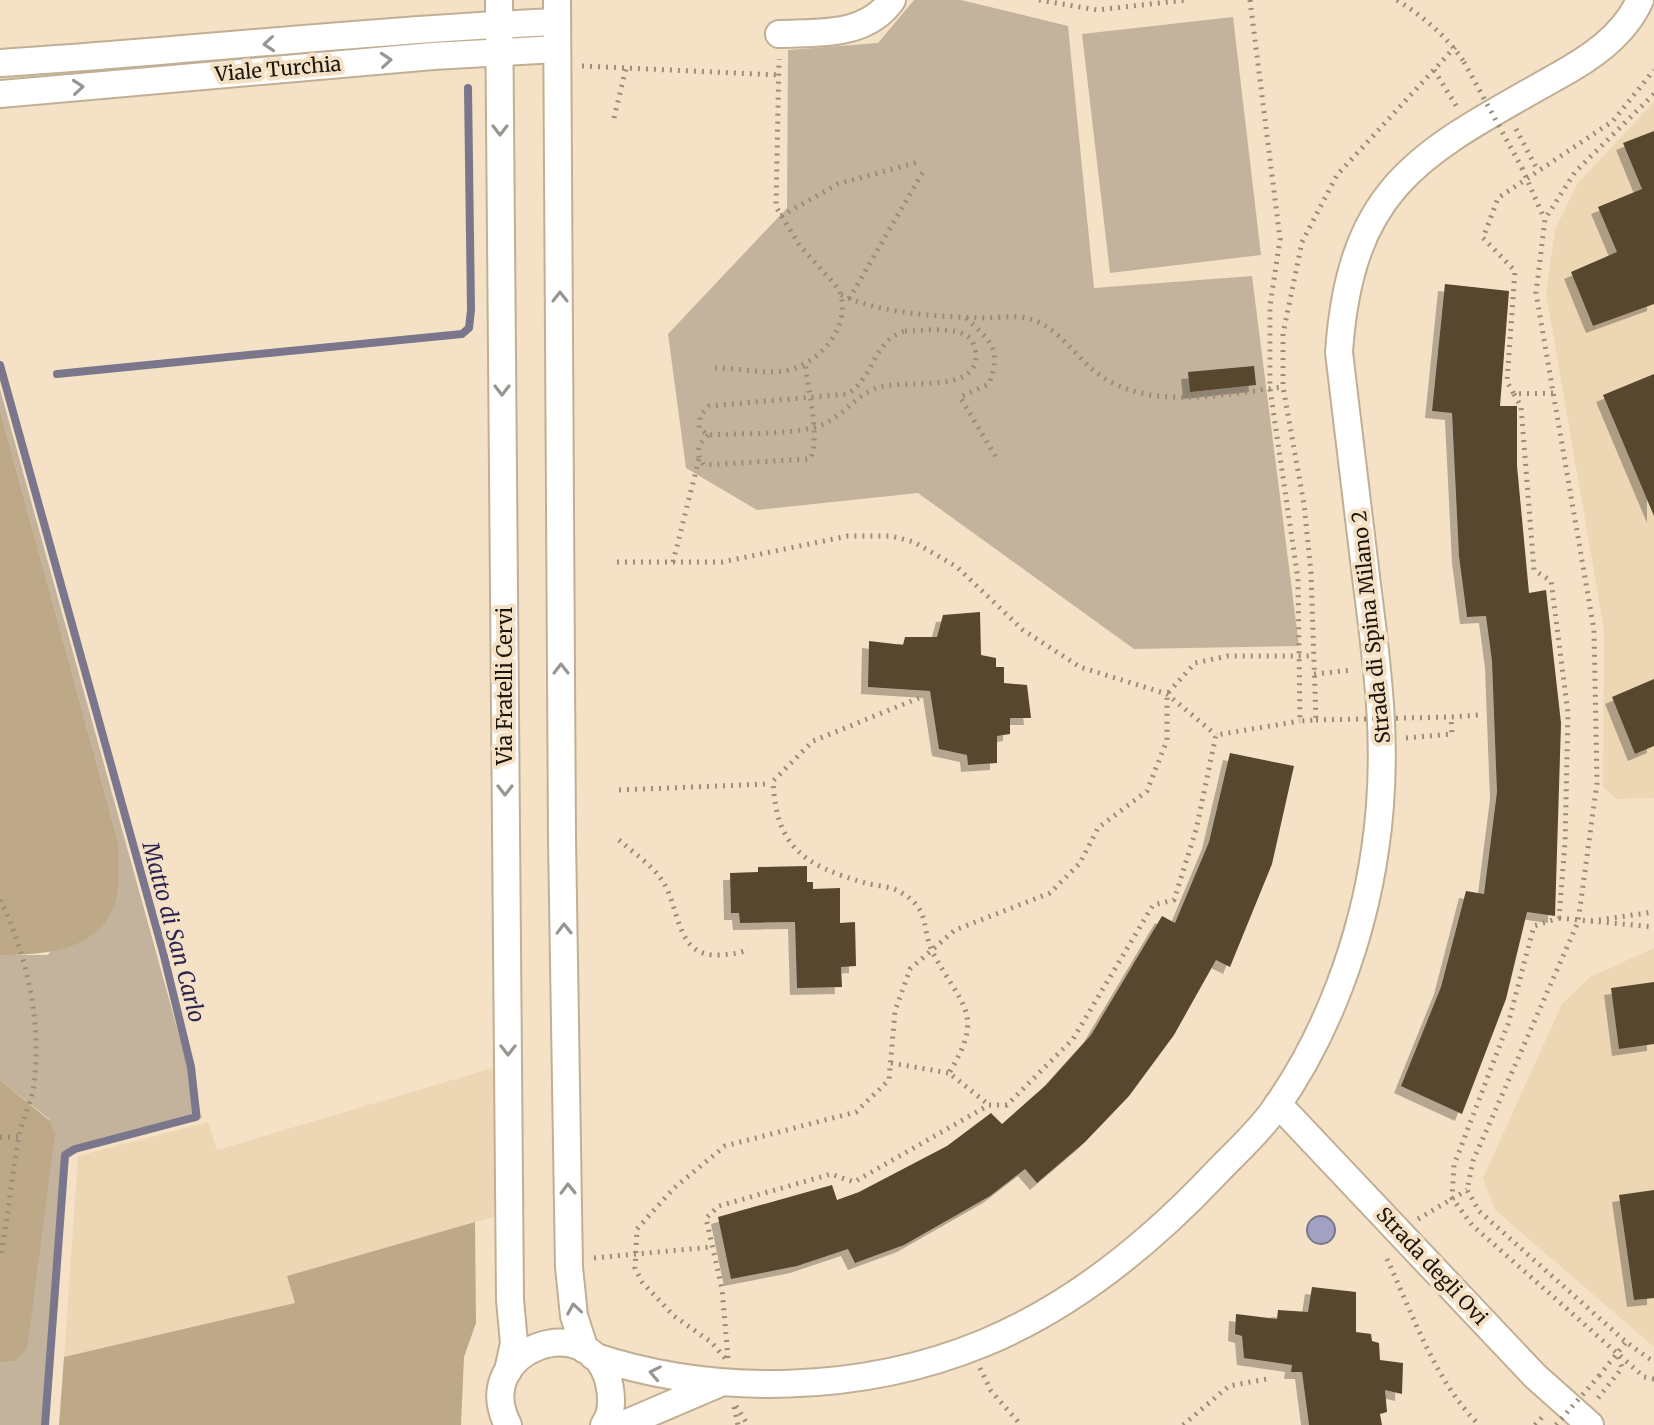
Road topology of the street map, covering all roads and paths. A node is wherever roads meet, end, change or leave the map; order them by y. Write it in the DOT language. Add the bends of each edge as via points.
graph roads {
  1 [pos="892,0"];
  2 [pos="1039,0"];
  3 [pos="1186,0"];
  4 [pos="1250,0"];
  5 [pos="1397,0"];
  6 [pos="1640,0"];
  7 [pos="557,11"];
  8 [pos="499,12"];
  9 [pos="779,34"];
  10 [pos="557,49"];
  11 [pos="498,52"];
  12 [pos="0,63"];
  13 [pos="579,66"];
  14 [pos="626,68"];
  15 [pos="1434,70"];
  16 [pos="1654,70"];
  17 [pos="780,75"];
  18 [pos="0,94"];
  19 [pos="1654,94"];
  20 [pos="1505,106"];
  21 [pos="614,118"];
  22 [pos="1469,126"];
  23 [pos="918,162"];
  24 [pos="924,170"];
  25 [pos="1538,171"];
  26 [pos="1526,179"];
  27 [pos="781,216"];
  28 [pos="1545,219"];
  29 [pos="841,295"];
  30 [pos="849,299"];
  31 [pos="965,317"];
  32 [pos="805,362"];
  33 [pos="715,368"];
  34 [pos="1283,387"];
  35 [pos="1270,389"];
  36 [pos="1553,393"];
  37 [pos="1514,394"];
  38 [pos="808,398"];
  39 [pos="813,428"];
  40 [pos="708,435"];
  41 [pos="996,457"];
  42 [pos="699,459"];
  43 [pos="617,562"];
  44 [pos="673,562"];
  45 [pos="1299,656"];
  46 [pos="1314,656"];
  47 [pos="1378,667"];
  48 [pos="1314,674"];
  49 [pos="1167,694"];
  50 [pos="919,698"];
  51 [pos="1479,715"];
  52 [pos="1451,717"];
  53 [pos="1300,721"];
  54 [pos="1216,735"];
  55 [pos="1384,739"];
  56 [pos="767,784"];
  57 [pos="619,790"];
  58 [pos="619,840"];
  59 [pos="0,900"];
  60 [pos="1654,912"];
  61 [pos="1559,918"];
  62 [pos="1578,922"];
  63 [pos="1654,927"];
  64 [pos="749,949"];
  65 [pos="932,950"];
  66 [pos="891,1063"];
  67 [pos="949,1073"];
  68 [pos="1278,1104"];
  69 [pos="989,1105"];
  70 [pos="0,1137"];
  71 [pos="19,1137"];
  72 [pos="1467,1190"];
  73 [pos="1452,1198"];
  74 [pos="1399,1231"];
  75 [pos="712,1247"];
  76 [pos="636,1254"];
  77 [pos="0,1257"];
  78 [pos="587,1260"];
  79 [pos="1402,1290"];
  80 [pos="1626,1342"];
  81 [pos="1617,1352"];
  82 [pos="589,1353"];
  83 [pos="1654,1362"];
  84 [pos="508,1371"];
  85 [pos="982,1374"];
  86 [pos="725,1377"];
  87 [pos="1272,1378"];
  88 [pos="1654,1379"];
  89 [pos="1576,1423"];
  90 [pos="508,1425"];
  91 [pos="604,1425"];
  92 [pos="622,1425"];
  93 [pos="738,1425"];
  94 [pos="748,1425"];
  95 [pos="1021,1425"];
  96 [pos="1183,1425"];
  97 [pos="1479,1425"];
  1 -- 9 [label="street" via="855,30"];
  2 -- 3 [label="path" via="1097,10"];
  4 -- 35 [label="path" via="1280,239 1270,306"];
  5 -- 26 [label="path, bridge" via="1455,47"];
  6 -- 20 [label="street, Strada di Spina Milano 2" via="1593,56"];
  7 -- 8 [label="street, Viale Turchia"];
  7 -- 10 [label="street"];
  8 -- 11 [label="street, Via Fratelli Cervi"];
  8 -- 12 [label="street, Viale Turchia, one-way"];
  9 -- 17 [label="path"];
  10 -- 11 [label="street, Viale Turchia"];
  82 -- 10 [label="street, one-way" via="574,1316 569,1267"];
  18 -- 11 [label="street, Viale Turchia, one-way"];
  11 -- 84 [label="street, Via Fratelli Cervi, one-way" via="514,1343"];
  13 -- 14 [label="path"];
  14 -- 17 [label="path"];
  14 -- 21 [label="path"];
  15 -- 22 [label="path"];
  16 -- 25 [label="path" via="1613,121"];
  17 -- 27 [label="path" via="776,207"];
  19 -- 28 [label="path" via="1575,172"];
  20 -- 22 [label="street, Strada di Spina Milano 2"];
  20 -- 25 [label="path"];
  22 -- 47 [label="street, Strada di Spina Milano 2" via="1425,156 1398,183 1365,235 1343,303 1339,352"];
  23 -- 27 [label="path" via="838,184"];
  24 -- 30 [label="path"];
  25 -- 26 [label="path"];
  26 -- 28 [label="path"];
  26 -- 37 [label="path" via="1498,198 1483,238 1515,271 1507,382"];
  27 -- 29 [label="path"];
  28 -- 36 [label="path" via="1536,293"];
  29 -- 30 [label="path"];
  29 -- 32 [label="path" via="839,327 832,342"];
  30 -- 31 [label="path" via="873,308"];
  31 -- 35 [label="path" via="1022,317 1052,328 1109,381 1153,395"];
  31 -- 41 [label="path" via="990,340 997,363 989,384 960,397"];
  32 -- 33 [label="path" via="782,371"];
  32 -- 38 [label="path"];
  34 -- 35 [label="path"];
  35 -- 45 [label="path" via="1298,579"];
  36 -- 37 [label="path"];
  36 -- 62 [label="path" via="1594,630 1597,783"];
  37 -- 61 [label="path" via="1521,406 1534,570 1551,581 1568,713"];
  38 -- 39 [label="path"];
  38 -- 39 [label="path" via="833,398 860,387 877,351 892,335 905,331 962,333 977,352 967,376 949,383 896,383 872,390 839,417"];
  38 -- 40 [label="path" via="709,406 700,416 699,428"];
  39 -- 40 [label="path"];
  39 -- 42 [label="path" via="810,459 704,465"];
  40 -- 42 [label="path" via="699,442"];
  42 -- 44 [label="path"];
  43 -- 44 [label="path"];
  44 -- 49 [label="path" via="722,562 848,536 914,542 957,567 1023,630 1080,667"];
  45 -- 46 [label="path"];
  45 -- 49 [label="path" via="1228,656 1195,663"];
  45 -- 53 [label="path"];
  47 -- 48 [label="path"];
  47 -- 55 [label="street, Strada di Spina Milano 2"];
  49 -- 54 [label="path"];
  49 -- 65 [label="path" via="1167,740 1147,791 1098,828 1080,863 1050,893 955,930"];
  50 -- 65 [label="path" via="813,741 773,781 774,813 785,839 816,867 899,890 923,910"];
  51 -- 52 [label="path"];
  52 -- 53 [label="path, bridge"];
  52 -- 55 [label="path" via="1452,734"];
  53 -- 54 [label="path"];
  54 -- 69 [label="path" via="1196,830 1174,900 1153,905 1073,1039 1007,1105"];
  55 -- 68 [label="street, Strada di Spina Milano 2" via="1375,853 1362,914 1316,1040"];
  56 -- 57 [label="path"];
  58 -- 64 [label="path" via="646,861 666,888 692,949 710,955"];
  59 -- 71 [label="path" via="33,998 34,1084"];
  60 -- 62 [label="path"];
  61 -- 62 [label="path"];
  61 -- 73 [label="path" via="1534,926 1508,1024 1454,1165"];
  62 -- 63 [label="path"];
  62 -- 72 [label="path" via="1473,1161"];
  65 -- 66 [label="path" via="910,969 895,1011"];
  65 -- 67 [label="path" via="967,1007 967,1045"];
  66 -- 67 [label="path"];
  66 -- 76 [label="path" via="889,1080 856,1112 725,1146 674,1188 637,1229"];
  67 -- 69 [label="path"];
  68 -- 74 [label="street, Strada degli Ovi"];
  68 -- 86 [label="street, Strada di Spina Milano 2" via="1187,1204 1138,1247 1024,1324 948,1356 906,1367 825,1380"];
  69 -- 75 [label="path" via="854,1182 831,1174 719,1206 706,1218"];
  70 -- 71 [label="path"];
  71 -- 77 [label="path"];
  72 -- 73 [label="path"];
  72 -- 80 [label="path" via="1479,1211"];
  73 -- 74 [label="path"];
  73 -- 81 [label="path" via="1472,1225"];
  74 -- 89 [label="street, Strada degli Ovi"];
  75 -- 76 [label="path"];
  75 -- 86 [label="path" via="722,1289"];
  76 -- 78 [label="path"];
  76 -- 86 [label="path" via="642,1282 674,1316 711,1342"];
  79 -- 97 [label="path" via="1437,1366 1460,1406"];
  80 -- 81 [label="path"];
  80 -- 83 [label="path"];
  81 -- 88 [label="path" via="1644,1377"];
  81 -- 89 [label="path, bridge"];
  81 -- 89 [label="path" via="1622,1368"];
  82 -- 84 [label="street, Strada di Spina Milano 2" via="559,1343 533,1347"];
  86 -- 82 [label="street, Strada di Spina Milano 2, one-way" via="647,1372"];
  82 -- 91 [label="street" via="607,1374 612,1397"];
  84 -- 90 [label="street, Via Fratelli Cervi" via="501,1395"];
  85 -- 95 [label="path"];
  86 -- 92 [label="street, Strada di Spina Milano 2"];
  86 -- 93 [label="path"];
  86 -- 94 [label="path"];
  87 -- 96 [label="path" via="1229,1386"];
}
